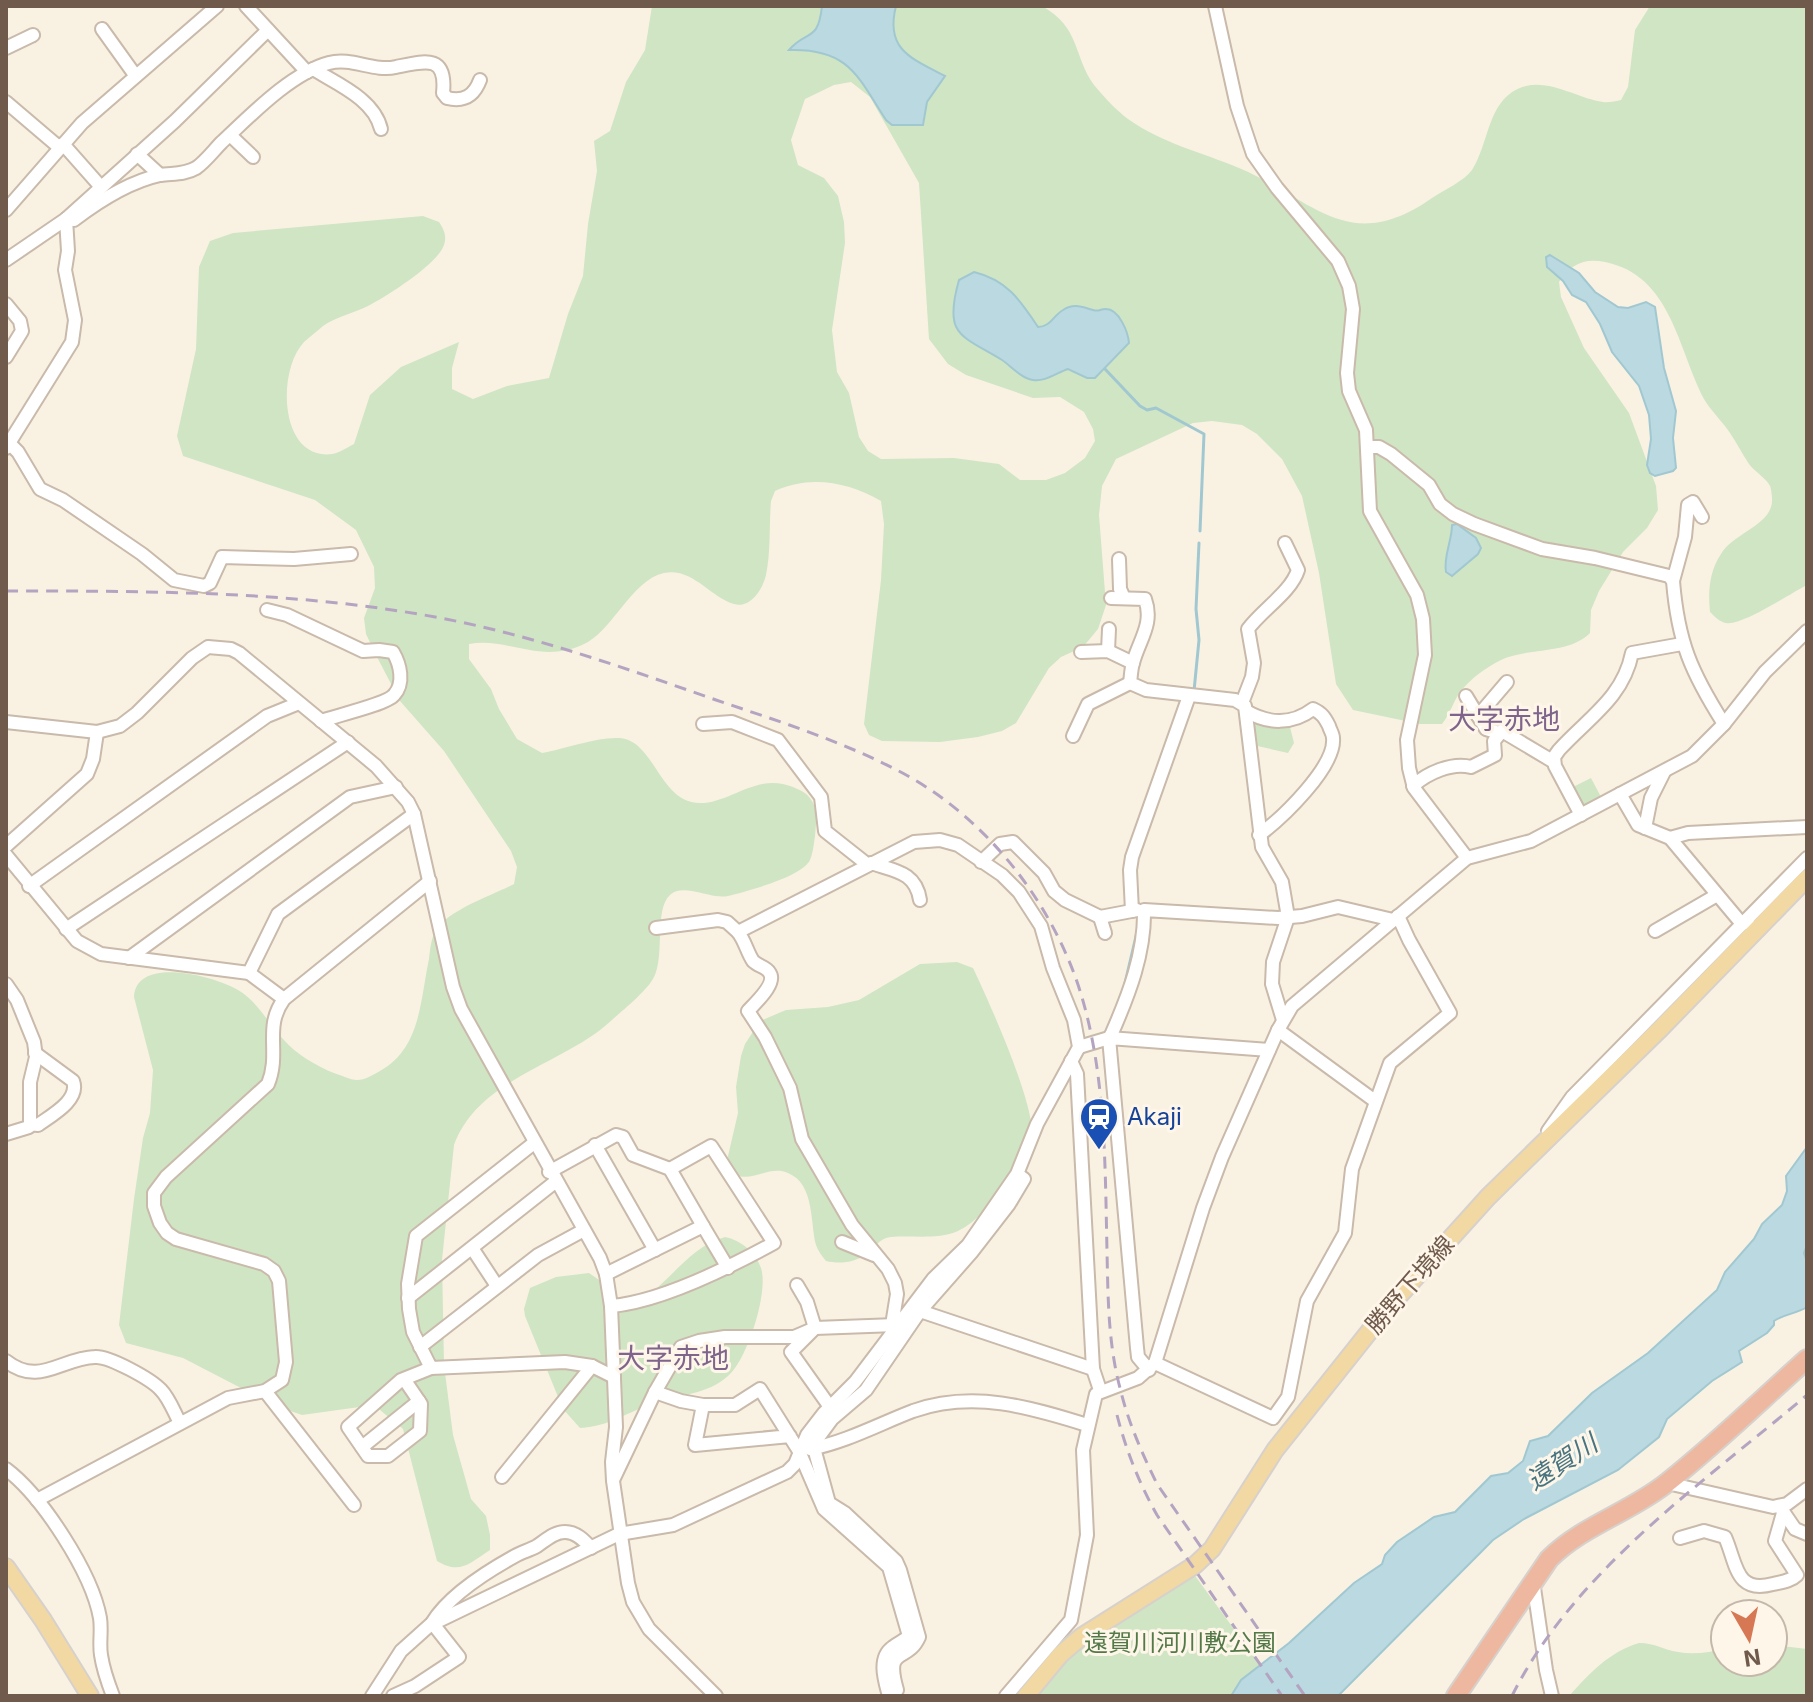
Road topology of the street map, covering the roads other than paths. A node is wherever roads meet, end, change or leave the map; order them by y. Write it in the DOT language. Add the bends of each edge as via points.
graph roads {
  1 [pos="246,6"];
  2 [pos="1215,6"];
  3 [pos="215,7"];
  4 [pos="102,29"];
  5 [pos="268,30"];
  6 [pos="33,35"];
  7 [pos="7,45"];
  8 [pos="310,70"];
  9 [pos="135,75"];
  10 [pos="480,80"];
  11 [pos="6,102"];
  12 [pos="381,129"];
  13 [pos="230,135"];
  14 [pos="62,146"];
  15 [pos="137,154"];
  16 [pos="253,157"];
  17 [pos="160,175"];
  18 [pos="101,187"];
  19 [pos="6,210"];
  20 [pos="66,219"];
  21 [pos="6,260"];
  22 [pos="6,304"];
  23 [pos="6,357"];
  24 [pos="9,437"];
  25 [pos="1369,447"];
  26 [pos="1702,517"];
  27 [pos="1285,543"];
  28 [pos="351,554"];
  29 [pos="1119,559"];
  30 [pos="1673,581"];
  31 [pos="267,610"];
  32 [pos="1109,629"];
  33 [pos="1807,631"];
  34 [pos="1682,644"];
  35 [pos="1108,651"];
  36 [pos="1081,652"];
  37 [pos="1133,663"];
  38 [pos="1507,682"];
  39 [pos="1130,683"];
  40 [pos="1189,696"];
  41 [pos="1466,696"];
  42 [pos="299,703"];
  43 [pos="1244,707"];
  44 [pos="1478,716"];
  45 [pos="321,721"];
  46 [pos="6,722"];
  47 [pos="703,724"];
  48 [pos="1724,724"];
  49 [pos="97,732"];
  50 [pos="1499,733"];
  51 [pos="1073,736"];
  52 [pos="348,742"];
  53 [pos="1554,762"];
  54 [pos="1664,772"];
  55 [pos="1413,786"];
  56 [pos="396,787"];
  57 [pos="1620,794"];
  58 [pos="414,814"];
  59 [pos="1581,815"];
  60 [pos="1807,827"];
  61 [pos="1645,828"];
  62 [pos="1259,835"];
  63 [pos="1670,838"];
  64 [pos="6,846"];
  65 [pos="6,855"];
  66 [pos="1467,858"];
  67 [pos="1807,858"];
  68 [pos="981,862"];
  69 [pos="869,864"];
  70 [pos="1807,878"];
  71 [pos="430,881"];
  72 [pos="29,886"];
  73 [pos="1717,895"];
  74 [pos="1788,898"];
  75 [pos="920,900"];
  76 [pos="1137,910"];
  77 [pos="1100,917"];
  78 [pos="1288,917"];
  79 [pos="1396,918"];
  80 [pos="1739,927"];
  81 [pos="656,928"];
  82 [pos="66,929"];
  83 [pos="1655,931"];
  84 [pos="738,932"];
  85 [pos="1105,933"];
  86 [pos="129,958"];
  87 [pos="249,973"];
  88 [pos="1707,981"];
  89 [pos="6,984"];
  90 [pos="284,999"];
  91 [pos="1280,1025"];
  92 [pos="1109,1038"];
  93 [pos="1079,1047"];
  94 [pos="1269,1050"];
  95 [pos="35,1053"];
  96 [pos="1071,1061"];
  97 [pos="1375,1101"];
  98 [pos="30,1124"];
  99 [pos="6,1134"];
  100 [pos="534,1143"];
  101 [pos="595,1145"];
  102 [pos="1539,1148"];
  103 [pos="670,1169"];
  104 [pos="552,1177"];
  105 [pos="703,1226"];
  106 [pos="584,1230"];
  107 [pos="842,1242"];
  108 [pos="472,1248"];
  109 [pos="655,1250"];
  110 [pos="877,1256"];
  111 [pos="728,1268"];
  112 [pos="606,1274"];
  113 [pos="797,1285"];
  114 [pos="497,1286"];
  115 [pos="408,1298"];
  116 [pos="611,1306"];
  117 [pos="916,1310"];
  118 [pos="895,1325"];
  119 [pos="815,1328"];
  120 [pos="420,1347"];
  121 [pos="1807,1359"];
  122 [pos="6,1361"];
  123 [pos="592,1366"];
  124 [pos="1152,1366"];
  125 [pos="431,1368"];
  126 [pos="1093,1369"];
  127 [pos="614,1377"];
  128 [pos="404,1379"];
  129 [pos="1100,1390"];
  130 [pos="265,1391"];
  131 [pos="655,1392"];
  132 [pos="419,1401"];
  133 [pos="703,1405"];
  134 [pos="830,1407"];
  135 [pos="180,1423"];
  136 [pos="1087,1425"];
  137 [pos="790,1436"];
  138 [pos="362,1447"];
  139 [pos="814,1448"];
  140 [pos="799,1451"];
  141 [pos="6,1469"];
  142 [pos="502,1477"];
  143 [pos="613,1481"];
  144 [pos="1667,1483"];
  145 [pos="1807,1489"];
  146 [pos="37,1500"];
  147 [pos="354,1505"];
  148 [pos="1782,1510"];
  149 [pos="619,1534"];
  150 [pos="1807,1534"];
  151 [pos="1680,1538"];
  152 [pos="591,1548"];
  153 [pos="6,1567"];
  154 [pos="1533,1581"];
  155 [pos="431,1624"];
  156 [pos="890,1684"];
  157 [pos="90,1696"];
  158 [pos="113,1696"];
  159 [pos="372,1696"];
  160 [pos="393,1696"];
  161 [pos="716,1696"];
  162 [pos="1006,1696"];
  163 [pos="1026,1696"];
  164 [pos="1456,1696"];
  165 [pos="1552,1696"];
  1 -- 5 [label="street"];
  2 -- 25 [label="street" via="1253,154 1338,261 1349,286 1349,391"];
  3 -- 9 [label="street"];
  4 -- 9 [label="street"];
  5 -- 8 [label="street"];
  5 -- 15 [label="street"];
  6 -- 7 [label="street"];
  8 -- 10 [label="street" via="344,60 391,68 433,63 445,77 443,93 455,100 476,91"];
  8 -- 12 [label="street" via="359,98 374,112"];
  8 -- 13 [label="street" via="266,100"];
  9 -- 14 [label="street"];
  11 -- 14 [label="street"];
  13 -- 16 [label="street"];
  13 -- 17 [label="street" via="196,168"];
  14 -- 18 [label="street"];
  14 -- 19 [label="street"];
  15 -- 17 [label="street"];
  15 -- 18 [label="street"];
  17 -- 20 [label="street" via="106,196 74,220"];
  18 -- 20 [label="street"];
  20 -- 21 [label="street"];
  20 -- 24 [label="street" via="65,270 75,320 72,342"];
  22 -- 23 [label="street" via="22,331"];
  24 -- 28 [label="street" via="40,489 174,580 204,586 222,557"];
  25 -- 30 [label="street" via="1379,447 1401,461 1429,485 1440,504 1474,524 1542,549 1666,574"];
  25 -- 55 [label="street" via="1370,511 1417,595 1423,619 1425,655 1407,740"];
  26 -- 30 [label="street" via="1693,502 1688,505"];
  27 -- 43 [label="street" via="1298,570 1248,629 1254,663"];
  29 -- 37 [label="street" via="1118,598 1145,599 1147,605 1148,622"];
  30 -- 34 [label="street"];
  31 -- 45 [label="street" via="363,651 393,652 400,664 394,695"];
  32 -- 35 [label="street"];
  33 -- 48 [label="street" via="1765,672"];
  34 -- 48 [label="street"];
  34 -- 53 [label="street" via="1632,653 1615,696 1559,750"];
  35 -- 36 [label="street"];
  35 -- 37 [label="street"];
  37 -- 39 [label="street"];
  38 -- 44 [label="street"];
  39 -- 40 [label="street"];
  39 -- 51 [label="street" via="1088,704"];
  40 -- 43 [label="street"];
  40 -- 76 [label="street" via="1132,857"];
  41 -- 44 [label="street"];
  42 -- 45 [label="street"];
  42 -- 49 [label="street" via="239,653 208,647 137,713 120,726"];
  42 -- 72 [label="street" via="267,716"];
  43 -- 62 [label="street"];
  43 -- 62 [label="street" via="1272,722 1313,709 1325,718 1334,739 1321,770 1302,795"];
  44 -- 50 [label="street" via="1486,729"];
  45 -- 52 [label="street"];
  46 -- 49 [label="street"];
  47 -- 69 [label="street" via="732,722 778,740 821,797 825,831"];
  48 -- 54 [label="street" via="1692,756"];
  49 -- 64 [label="street" via="87,774"];
  50 -- 53 [label="street" via="1506,731"];
  50 -- 55 [label="street" via="1495,755 1471,767 1435,772"];
  52 -- 56 [label="street"];
  52 -- 82 [label="street"];
  53 -- 59 [label="street"];
  54 -- 57 [label="street"];
  54 -- 61 [label="street"];
  55 -- 66 [label="street"];
  56 -- 58 [label="street"];
  56 -- 86 [label="street" via="350,797"];
  57 -- 59 [label="street"];
  57 -- 61 [label="street" via="1632,819"];
  58 -- 71 [label="street"];
  58 -- 87 [label="street" via="278,914"];
  59 -- 66 [label="street" via="1531,841"];
  60 -- 63 [label="street"];
  61 -- 63 [label="street"];
  62 -- 78 [label="street" via="1282,882"];
  63 -- 73 [label="street"];
  65 -- 72 [label="street"];
  66 -- 79 [label="street"];
  67 -- 80 [label="street"];
  68 -- 69 [label="street" via="958,845 925,839"];
  68 -- 77 [label="street" via="1000,844 1013,842 1054,891"];
  68 -- 93 [label="street" via="1019,892 1041,926"];
  69 -- 75 [label="street" via="914,880"];
  69 -- 84 [label="street"];
  70 -- 74 [label="main road, 勝野下境線"];
  71 -- 90 [label="street"];
  71 -- 100 [label="street" via="461,1009"];
  72 -- 82 [label="street"];
  73 -- 80 [label="street"];
  73 -- 83 [label="street"];
  74 -- 80 [label="street"];
  74 -- 88 [label="main road, 勝野下境線"];
  76 -- 77 [label="street"];
  76 -- 78 [label="street"];
  76 -- 92 [label="street" via="1144,925 1138,964"];
  77 -- 85 [label="street"];
  78 -- 79 [label="street" via="1338,907"];
  78 -- 91 [label="street" via="1273,962"];
  79 -- 91 [label="street" via="1300,999"];
  79 -- 97 [label="street" via="1450,1013 1390,1063"];
  80 -- 88 [label="street"];
  80 -- 102 [label="street" via="1572,1097"];
  81 -- 84 [label="street" via="718,920"];
  82 -- 86 [label="street" via="101,954"];
  84 -- 110 [label="street" via="751,958 772,978 748,1011 790,1088 802,1139 852,1225"];
  86 -- 87 [label="street"];
  87 -- 90 [label="street"];
  88 -- 102 [label="main road, 勝野下境線"];
  89 -- 95 [label="street" via="30,1028"];
  90 -- 130 [label="street" via="272,1020 274,1061 268,1084 154,1193 160,1223 176,1239 274,1271 286,1362 282,1380"];
  91 -- 94 [label="street"];
  91 -- 97 [label="street"];
  92 -- 93 [label="street"];
  92 -- 94 [label="street"];
  92 -- 124 [label="street" via="1138,1357"];
  93 -- 96 [label="street"];
  94 -- 124 [label="street" via="1203,1208"];
  95 -- 98 [label="street"];
  95 -- 98 [label="street" via="73,1081 75,1091 52,1115"];
  96 -- 117 [label="street" via="1037,1124 1019,1176 968,1245 933,1279"];
  96 -- 126 [label="street" via="1077,1074"];
  97 -- 124 [label="street" via="1352,1169 1345,1233 1307,1301 1288,1397 1273,1418"];
  98 -- 99 [label="street"];
  100 -- 104 [label="street"];
  100 -- 115 [label="street" via="416,1236"];
  101 -- 103 [label="street" via="623,1137 633,1155"];
  101 -- 104 [label="street"];
  101 -- 109 [label="street"];
  102 -- 163 [label="main road, 勝野下境線" via="1488,1197 1361,1341 1275,1450 1212,1549 1081,1637"];
  103 -- 105 [label="street"];
  103 -- 111 [label="street" via="711,1146 774,1243"];
  104 -- 106 [label="street"];
  104 -- 108 [label="street"];
  105 -- 109 [label="street"];
  105 -- 111 [label="street"];
  106 -- 112 [label="street"];
  106 -- 114 [label="street"];
  107 -- 110 [label="street"];
  108 -- 114 [label="street"];
  108 -- 115 [label="street"];
  109 -- 112 [label="street"];
  110 -- 118 [label="street" via="897,1294"];
  111 -- 116 [label="street" via="631,1305"];
  112 -- 116 [label="street"];
  113 -- 119 [label="street"];
  114 -- 120 [label="street"];
  115 -- 120 [label="street"];
  116 -- 127 [label="street"];
  117 -- 118 [label="street"];
  117 -- 126 [label="street"];
  117 -- 139 [label="street" via="911,1328 866,1390 832,1419"];
  118 -- 119 [label="street"];
  118 -- 134 [label="street" via="855,1382"];
  119 -- 131 [label="street" via="794,1337 725,1337 681,1347"];
  119 -- 134 [label="street" via="791,1352"];
  120 -- 125 [label="street"];
  121 -- 144 [label="highway"];
  122 -- 135 [label="street" via="36,1373 99,1356 163,1391"];
  123 -- 125 [label="street" via="565,1362"];
  123 -- 127 [label="street"];
  123 -- 142 [label="street"];
  124 -- 129 [label="street" via="1126,1383"];
  125 -- 128 [label="street"];
  126 -- 129 [label="street"];
  127 -- 143 [label="street"];
  128 -- 132 [label="street"];
  128 -- 138 [label="street" via="348,1427"];
  129 -- 136 [label="street"];
  130 -- 135 [label="street" via="228,1398"];
  130 -- 147 [label="street"];
  131 -- 133 [label="street"];
  131 -- 143 [label="street"];
  132 -- 138 [label="street"];
  132 -- 138 [label="street" via="420,1431 388,1456 368,1456"];
  133 -- 137 [label="street" via="735,1405 760,1389"];
  133 -- 137 [label="street" via="695,1445"];
  134 -- 140 [label="street"];
  135 -- 146 [label="street"];
  136 -- 139 [label="street" via="1026,1406 986,1400 947,1403"];
  136 -- 162 [label="street" via="1087,1535 1071,1620"];
  137 -- 140 [label="street"];
  139 -- 140 [label="street"];
  139 -- 156 [label="street" via="829,1503 900,1570 919,1637 897,1655"];
  140 -- 149 [label="street" via="787,1472 673,1525"];
  140 -- 156 [label="street" via="824,1509 891,1571 909,1636 888,1651 883,1667"];
  141 -- 146 [label="street"];
  143 -- 149 [label="street"];
  144 -- 148 [label="street"];
  144 -- 154 [label="highway" via="1568,1540"];
  145 -- 148 [label="street"];
  146 -- 158 [label="street" via="84,1575 100,1618 101,1653"];
  148 -- 150 [label="street" via="1795,1529"];
  148 -- 151 [label="street" via="1775,1541 1797,1575 1791,1580 1752,1587 1739,1575 1725,1537 1704,1531"];
  149 -- 152 [label="street"];
  149 -- 161 [label="street" via="640,1616"];
  152 -- 155 [label="street"];
  152 -- 155 [label="street" via="572,1533 553,1535 470,1586"];
  153 -- 157 [label="main road"];
  154 -- 164 [label="highway"];
  154 -- 165 [label="street"];
  155 -- 159 [label="street" via="401,1651"];
  155 -- 160 [label="street" via="459,1657"];
}
